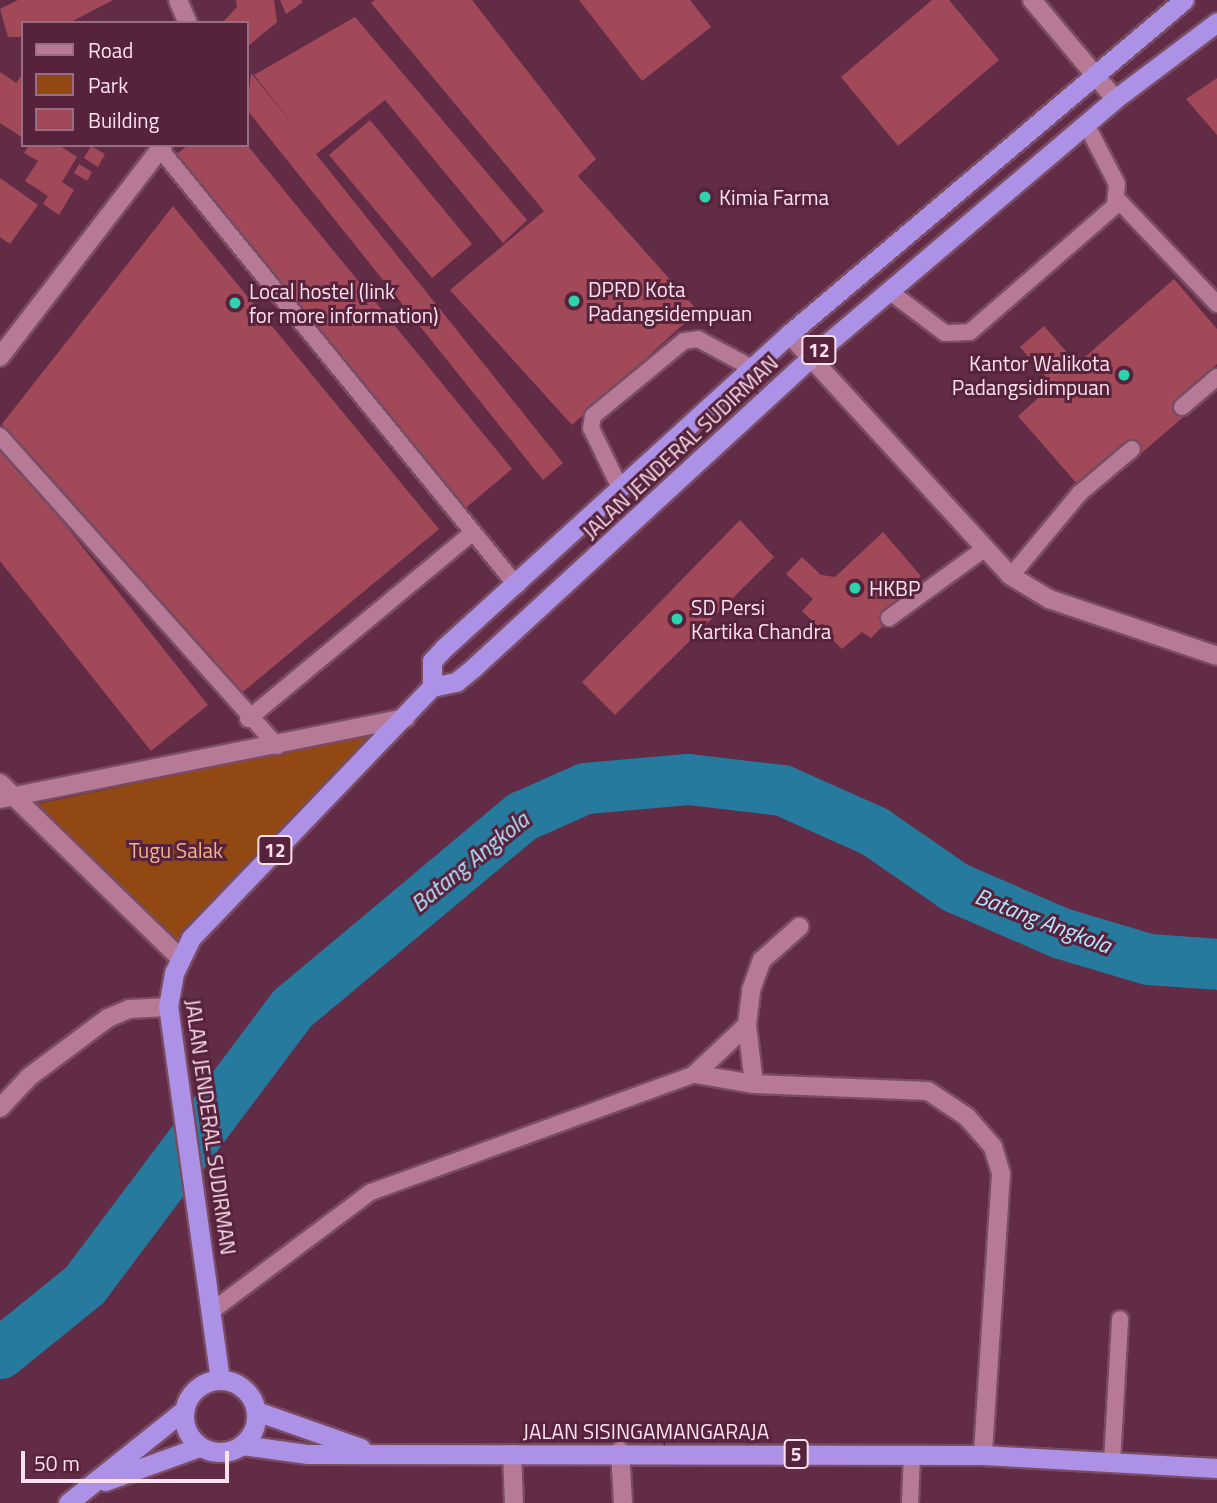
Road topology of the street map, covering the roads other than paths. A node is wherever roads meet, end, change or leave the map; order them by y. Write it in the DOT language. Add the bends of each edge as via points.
graph roads {
  1 [pos="178,0"];
  2 [pos="1032,0"];
  3 [pos="1184,0"];
  4 [pos="187,21"];
  5 [pos="1217,22"];
  6 [pos="1094,74"];
  7 [pos="1115,99"];
  8 [pos="1086,124"];
  9 [pos="162,147"];
  10 [pos="1118,200"];
  11 [pos="889,291"];
  12 [pos="1217,304"];
  13 [pos="789,334"];
  14 [pos="0,357"];
  15 [pos="811,357"];
  16 [pos="752,368"];
  17 [pos="1217,377"];
  18 [pos="1182,407"];
  19 [pos="0,436"];
  20 [pos="1132,449"];
  21 [pos="621,490"];
  22 [pos="472,533"];
  23 [pos="984,549"];
  24 [pos="1012,576"];
  25 [pos="517,586"];
  26 [pos="889,618"];
  27 [pos="1217,656"];
  28 [pos="432,687"];
  29 [pos="406,718"];
  30 [pos="248,719"];
  31 [pos="277,746"];
  32 [pos="0,783"];
  33 [pos="7,798"];
  34 [pos="799,927"];
  35 [pos="180,958"];
  36 [pos="168,1007"];
  37 [pos="747,1025"];
  38 [pos="695,1074"];
  39 [pos="754,1084"];
  40 [pos="0,1108"];
  41 [pos="213,1310"];
  42 [pos="1120,1318"];
  43 [pos="220,1380"];
  44 [pos="184,1410"];
  45 [pos="256,1411"];
  46 [pos="242,1445"];
  47 [pos="199,1447"];
  48 [pos="620,1451"];
  49 [pos="375,1453"];
  50 [pos="512,1454"];
  51 [pos="983,1455"];
  52 [pos="912,1456"];
  53 [pos="1112,1463"];
  54 [pos="1217,1468"];
  55 [pos="90,1487"];
  56 [pos="68,1503"];
  57 [pos="514,1503"];
  58 [pos="623,1503"];
  59 [pos="910,1503"];
  1 -- 4 [label="street"];
  2 -- 6 [label="street"];
  3 -- 6 [label="highway, JALAN JENDERAL SUDIRMAN / 12"];
  5 -- 7 [label="highway, JALAN JENDERAL SUDIRMAN / 12"];
  6 -- 7 [label="street"];
  6 -- 13 [label="highway, JALAN JENDERAL SUDIRMAN / 12"];
  7 -- 8 [label="highway, JALAN JENDERAL SUDIRMAN / 12"];
  8 -- 10 [label="lane"];
  8 -- 11 [label="highway, JALAN JENDERAL SUDIRMAN / 12"];
  9 -- 14 [label="street"];
  9 -- 22 [label="lane"];
  10 -- 11 [label="lane" via="970,332 945,333"];
  10 -- 12 [label="lane"];
  11 -- 15 [label="highway, JALAN JENDERAL SUDIRMAN / 12"];
  13 -- 15 [label="street"];
  13 -- 16 [label="highway, JALAN JENDERAL SUDIRMAN / 12"];
  15 -- 23 [label="street"];
  15 -- 28 [label="highway, JALAN JENDERAL SUDIRMAN / 12" via="473,668 456,682"];
  16 -- 21 [label="highway, JALAN JENDERAL SUDIRMAN / 12"];
  16 -- 21 [label="lane" via="698,339 684,341 593,416 591,428"];
  17 -- 18 [label="lane"];
  19 -- 30 [label="lane"];
  20 -- 24 [label="lane" via="1080,494"];
  21 -- 25 [label="highway, JALAN JENDERAL SUDIRMAN / 12"];
  22 -- 25 [label="lane"];
  22 -- 30 [label="lane"];
  23 -- 24 [label="street"];
  23 -- 26 [label="lane"];
  24 -- 27 [label="street" via="1049,599"];
  25 -- 28 [label="highway, JALAN JENDERAL SUDIRMAN / 12" via="432,661"];
  28 -- 29 [label="highway, JALAN JENDERAL SUDIRMAN / 12"];
  29 -- 31 [label="street"];
  29 -- 35 [label="highway, JALAN JENDERAL SUDIRMAN / 12" via="232,893"];
  30 -- 31 [label="lane"];
  31 -- 33 [label="street"];
  32 -- 33 [label="street"];
  33 -- 35 [label="street"];
  34 -- 37 [label="street" via="762,960"];
  35 -- 36 [label="highway, JALAN JENDERAL SUDIRMAN / 12"];
  36 -- 40 [label="street" via="130,1009 108,1018 29,1077"];
  36 -- 41 [label="highway, JALAN JENDERAL SUDIRMAN / 12"];
  37 -- 38 [label="street"];
  37 -- 39 [label="street"];
  38 -- 39 [label="street"];
  38 -- 41 [label="lane" via="371,1192"];
  39 -- 51 [label="street" via="928,1091 967,1117 993,1147 1001,1174"];
  41 -- 43 [label="highway, JALAN JENDERAL SUDIRMAN / 12"];
  42 -- 53 [label="lane"];
  43 -- 44 [label="highway, 5" via="196,1388"];
  43 -- 45 [label="highway" via="244,1389"];
  44 -- 47 [label="highway" via="184,1424"];
  44 -- 55 [label="highway, 5"];
  45 -- 46 [label="highway"];
  45 -- 49 [label="highway, 5"];
  46 -- 47 [label="highway, 5" via="222,1453"];
  46 -- 49 [label="highway, JALAN SISINGAMANGARAJA / 5"];
  47 -- 55 [label="highway, 5"];
  48 -- 50 [label="highway, JALAN SISINGAMANGARAJA / 5"];
  48 -- 52 [label="highway, JALAN SISINGAMANGARAJA / 5"];
  48 -- 58 [label="street"];
  49 -- 50 [label="highway, JALAN SISINGAMANGARAJA / 5"];
  50 -- 57 [label="street"];
  51 -- 52 [label="highway, JALAN SISINGAMANGARAJA / 5"];
  51 -- 53 [label="highway, JALAN SISINGAMANGARAJA / 5"];
  52 -- 59 [label="lane"];
  53 -- 54 [label="highway, JALAN SISINGAMANGARAJA / 5"];
  55 -- 56 [label="highway, 5"];
}
